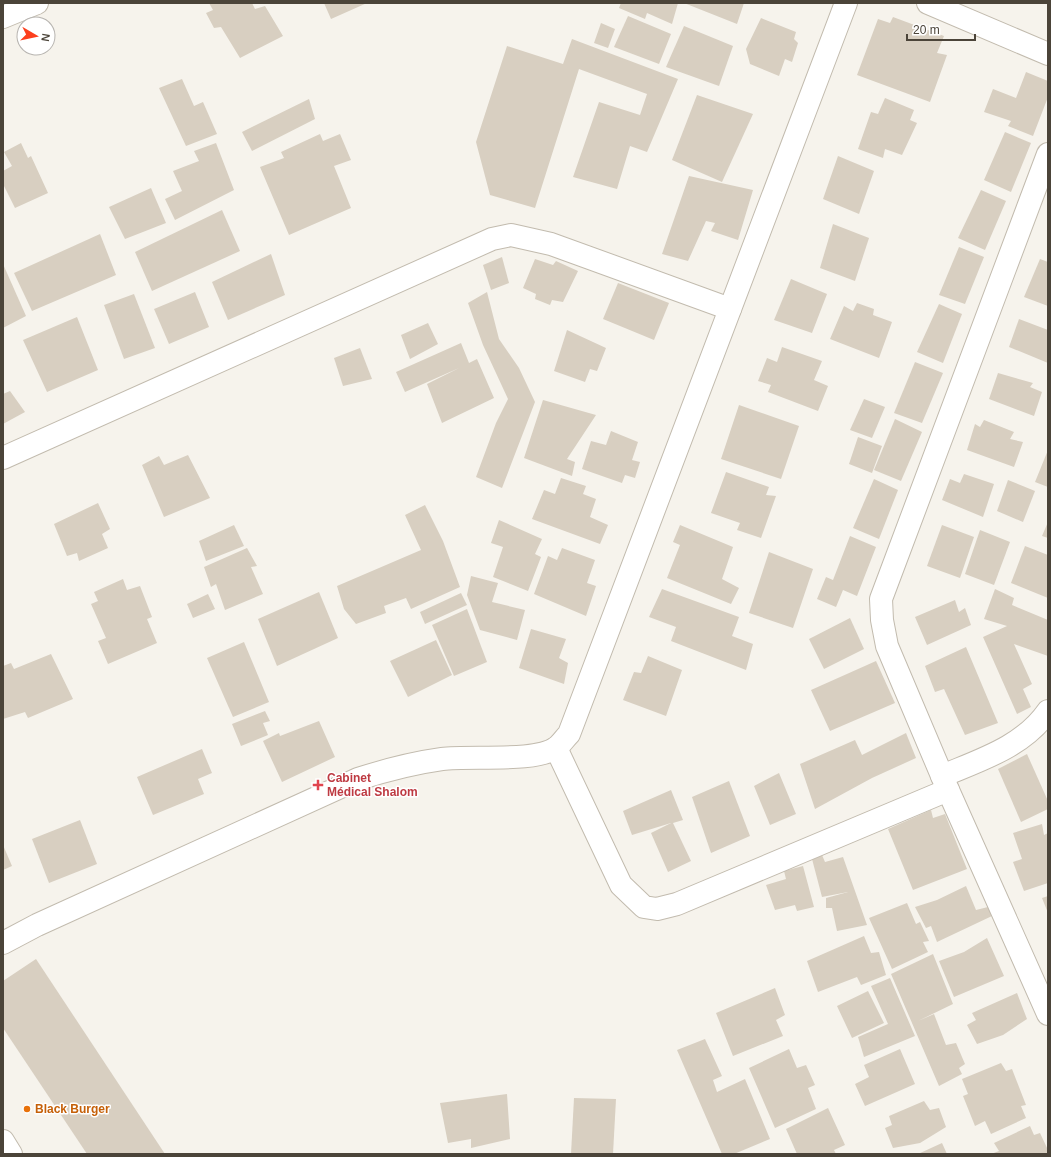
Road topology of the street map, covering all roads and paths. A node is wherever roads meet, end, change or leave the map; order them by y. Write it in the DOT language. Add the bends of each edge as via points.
graph roads {
  1 [pos="37,3"];
  2 [pos="846,3"];
  3 [pos="928,3"];
  4 [pos="3,17"];
  5 [pos="1048,54"];
  6 [pos="1048,154"];
  7 [pos="730,309"];
  8 [pos="3,458"];
  9 [pos="1048,711"];
  10 [pos="556,748"];
  11 [pos="945,783"];
  12 [pos="3,943"];
  13 [pos="1048,1014"];
  14 [pos="3,1141"];
  15 [pos="11,1154"];
  1 -- 4 [label="street"];
  2 -- 7 [label="street"];
  3 -- 5 [label="street"];
  6 -- 11 [label="street" via="881,599 887,646"];
  7 -- 8 [label="street" via="551,244 511,235 492,239"];
  7 -- 10 [label="street" via="569,734"];
  9 -- 11 [label="street" via="1030,733"];
  10 -- 11 [label="street" via="621,885 644,907 657,909 677,904"];
  10 -- 12 [label="street" via="529,756 443,759 400,766 358,779 37,925"];
  11 -- 13 [label="street"];
  14 -- 15 [label="street"];
}
